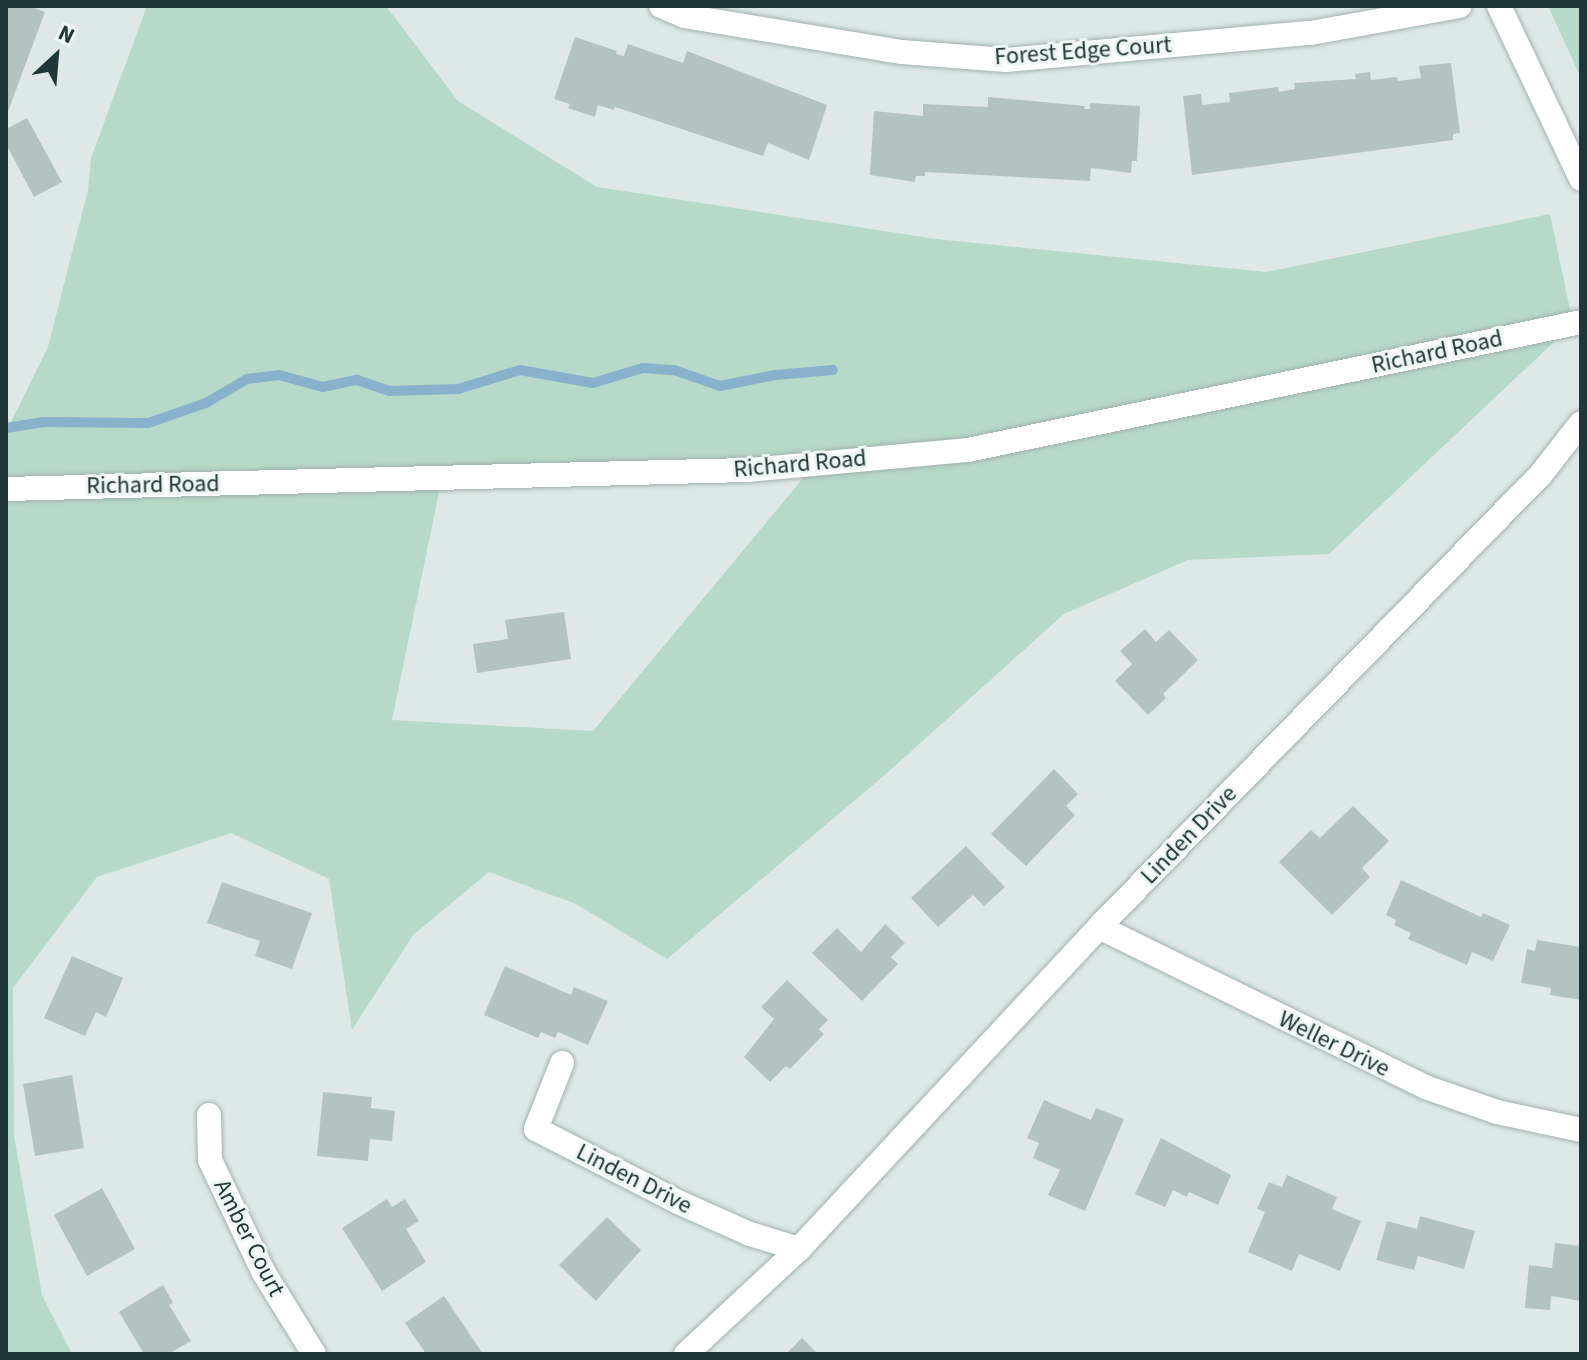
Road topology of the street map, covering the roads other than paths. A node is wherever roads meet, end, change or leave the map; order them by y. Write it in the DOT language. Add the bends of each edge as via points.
graph roads {
  1 [pos="661,6"];
  2 [pos="1460,6"];
  3 [pos="1499,6"];
  4 [pos="1581,179"];
  5 [pos="1581,322"];
  6 [pos="1581,423"];
  7 [pos="6,489"];
  8 [pos="1099,927"];
  9 [pos="562,1063"];
  10 [pos="209,1115"];
  11 [pos="1581,1130"];
  12 [pos="799,1249"];
  13 [pos="314,1354"];
  14 [pos="686,1354"];
  1 -- 2 [label="street, Forest Edge Court" via="684,16 902,52 1006,60 1311,33"];
  3 -- 4 [label="street"];
  5 -- 7 [label="street, Richard Road" via="968,450 748,470"];
  6 -- 8 [label="street, Linden Drive" via="1542,473"];
  8 -- 11 [label="street, Weller Drive" via="1425,1087 1497,1112"];
  8 -- 12 [label="street, Linden Drive"];
  9 -- 12 [label="street, Linden Drive" via="536,1129 678,1202"];
  10 -- 13 [label="street, Amber Court" via="210,1160 264,1273"];
  12 -- 14 [label="street, Linden Drive"];
}
